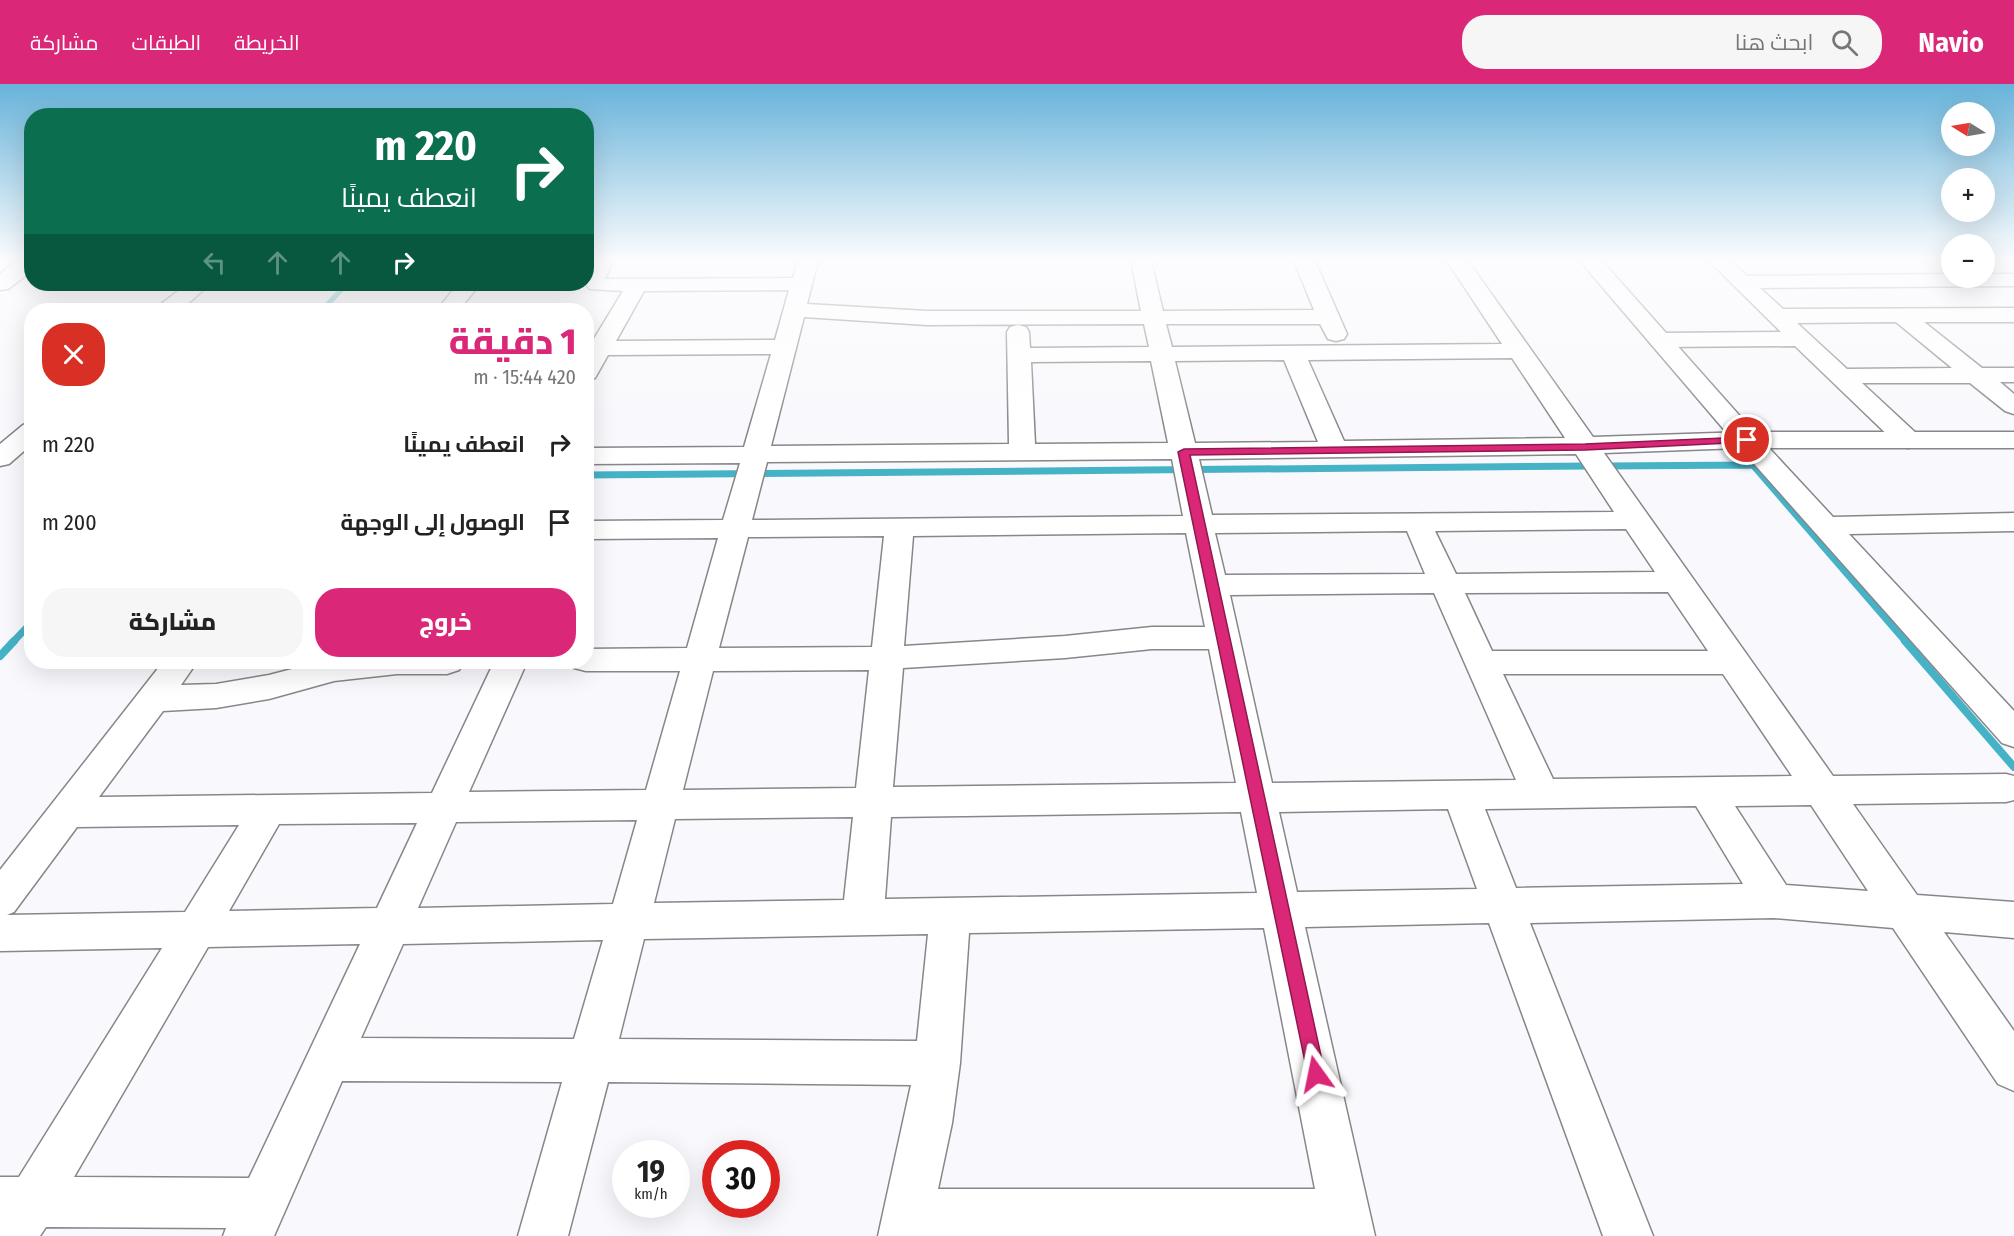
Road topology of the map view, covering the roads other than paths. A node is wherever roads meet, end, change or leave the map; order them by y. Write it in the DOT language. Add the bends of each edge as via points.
graph roads {
  1 [pos="620,315"];
  2 [pos="795,315"];
  3 [pos="863,315"];
  4 [pos="1153,315"];
  5 [pos="1494,315"];
  6 [pos="1638,315"];
  7 [pos="2014,315"];
  8 [pos="1778,316"];
  9 [pos="1902,316"];
  10 [pos="1940,316"];
  11 [pos="1329,317"];
  12 [pos="1018,318"];
  13 [pos="1154,318"];
  14 [pos="1802,339"];
  15 [pos="1660,340"];
  16 [pos="786,347"];
  17 [pos="601,348"];
  18 [pos="1519,351"];
  19 [pos="1293,352"];
  20 [pos="1344,352"];
  21 [pos="1162,354"];
  22 [pos="1020,355"];
  23 [pos="594,360"];
  24 [pos="1975,375"];
  25 [pos="2014,375"];
  26 [pos="1842,376"];
  27 [pos="2014,406"];
  28 [pos="24,437"];
  29 [pos="1747,440"];
  30 [pos="1908,440"];
  31 [pos="2014,440"];
  32 [pos="1585,447"];
  33 [pos="1335,450"];
  34 [pos="1184,452"];
  35 [pos="1022,453"];
  36 [pos="757,455"];
  37 [pos="594,456"];
  38 [pos="0,459"];
  39 [pos="24,460"];
  40 [pos="1636,520"];
  41 [pos="1417,522"];
  42 [pos="1199,524"];
  43 [pos="2012,524"];
  44 [pos="1827,526"];
  45 [pos="900,527"];
  46 [pos="737,528"];
  47 [pos="594,530"];
  48 [pos="1678,582"];
  49 [pos="1445,584"];
  50 [pos="1212,585"];
  51 [pos="1223,638"];
  52 [pos="887,658"];
  53 [pos="700,659"];
  54 [pos="594,660"];
  55 [pos="1480,662"];
  56 [pos="1734,663"];
  57 [pos="177,669"];
  58 [pos="334,669"];
  59 [pos="507,669"];
  60 [pos="153,699"];
  61 [pos="2014,734"];
  62 [pos="2006,788"];
  63 [pos="1822,790"];
  64 [pos="1707,792"];
  65 [pos="1541,794"];
  66 [pos="1461,795"];
  67 [pos="1257,797"];
  68 [pos="873,802"];
  69 [pos="661,805"];
  70 [pos="443,808"];
  71 [pos="268,810"];
  72 [pos="68,812"];
  73 [pos="0,900"];
  74 [pos="1774,901"];
  75 [pos="1503,906"];
  76 [pos="1281,910"];
  77 [pos="1905,912"];
  78 [pos="950,916"];
  79 [pos="862,917"];
  80 [pos="2014,920"];
  81 [pos="629,922"];
  82 [pos="389,926"];
  83 [pos="196,930"];
  84 [pos="0,933"];
  85 [pos="328,1059"];
  86 [pos="591,1060"];
  87 [pos="937,1064"];
  88 [pos="2014,1069"];
  89 [pos="15,1213"];
  90 [pos="255,1220"];
  91 [pos="905,1225"];
  92 [pos="1348,1225"];
  93 [pos="543,1236"];
  94 [pos="1628,1236"];
  1 -- 17 [label="street"];
  2 -- 16 [label="street"];
  3 -- 12 [label="street"];
  4 -- 13 [label="street"];
  5 -- 18 [label="street"];
  6 -- 15 [label="street"];
  7 -- 10 [label="street"];
  8 -- 9 [label="street"];
  8 -- 14 [label="street"];
  9 -- 10 [label="street"];
  9 -- 24 [label="street"];
  11 -- 13 [label="street"];
  11 -- 20 [label="street"];
  12 -- 13 [label="street"];
  12 -- 22 [label="street"];
  13 -- 21 [label="street"];
  14 -- 15 [label="street"];
  14 -- 26 [label="street"];
  15 -- 29 [label="street"];
  16 -- 17 [label="street"];
  16 -- 36 [label="street"];
  17 -- 23 [label="street"];
  18 -- 20 [label="street"];
  18 -- 32 [label="street"];
  19 -- 20 [label="street"];
  19 -- 21 [label="street"];
  19 -- 33 [label="street"];
  21 -- 22 [label="street"];
  21 -- 34 [label="street"];
  22 -- 35 [label="street"];
  24 -- 25 [label="street"];
  24 -- 26 [label="street"];
  24 -- 27 [label="street"];
  26 -- 30 [label="street"];
  28 -- 38 [label="street"];
  29 -- 30 [label="street"];
  29 -- 32 [label="street"];
  29 -- 44 [label="street"];
  30 -- 31 [label="street"];
  32 -- 33 [label="street"];
  32 -- 40 [label="street"];
  33 -- 34 [label="street"];
  34 -- 35 [label="street"];
  34 -- 42 [label="street"];
  35 -- 36 [label="street"];
  36 -- 37 [label="street"];
  36 -- 46 [label="street"];
  38 -- 39 [label="street"];
  40 -- 41 [label="street"];
  40 -- 48 [label="street"];
  41 -- 42 [label="street"];
  41 -- 49 [label="street"];
  42 -- 45 [label="street"];
  42 -- 50 [label="street"];
  43 -- 44 [label="street"];
  44 -- 61 [label="street"];
  45 -- 46 [label="street"];
  45 -- 52 [label="street"];
  46 -- 47 [label="street"];
  46 -- 53 [label="street"];
  48 -- 49 [label="street"];
  48 -- 56 [label="street"];
  49 -- 50 [label="street"];
  49 -- 55 [label="street"];
  50 -- 51 [label="street"];
  51 -- 52 [label="street" via="1152,638"];
  51 -- 67 [label="street"];
  52 -- 53 [label="street"];
  52 -- 68 [label="street"];
  53 -- 54 [label="street"];
  53 -- 69 [label="street"];
  55 -- 56 [label="street"];
  55 -- 65 [label="street"];
  56 -- 63 [label="street"];
  57 -- 60 [label="street"];
  58 -- 60 [label="street" via="269,687 216,696"];
  59 -- 70 [label="street"];
  60 -- 72 [label="street"];
  62 -- 63 [label="street"];
  63 -- 64 [label="street"];
  63 -- 77 [label="street"];
  64 -- 65 [label="street"];
  64 -- 74 [label="street"];
  65 -- 66 [label="street"];
  66 -- 67 [label="street"];
  66 -- 75 [label="street"];
  67 -- 68 [label="street"];
  67 -- 76 [label="street"];
  68 -- 69 [label="street"];
  68 -- 79 [label="street"];
  69 -- 70 [label="street"];
  69 -- 81 [label="street"];
  70 -- 71 [label="street"];
  70 -- 82 [label="street"];
  71 -- 72 [label="street"];
  71 -- 83 [label="street"];
  72 -- 73 [label="street"];
  74 -- 75 [label="street"];
  74 -- 77 [label="street"];
  75 -- 76 [label="street"];
  75 -- 94 [label="street"];
  76 -- 78 [label="street"];
  76 -- 92 [label="street"];
  77 -- 80 [label="street"];
  77 -- 88 [label="street"];
  78 -- 79 [label="street"];
  78 -- 87 [label="street"];
  79 -- 81 [label="street"];
  81 -- 82 [label="street"];
  81 -- 86 [label="street"];
  82 -- 83 [label="street"];
  82 -- 85 [label="street"];
  83 -- 84 [label="street"];
  83 -- 89 [label="street"];
  85 -- 86 [label="street"];
  85 -- 90 [label="street"];
  86 -- 87 [label="street"];
  86 -- 93 [label="street"];
  87 -- 91 [label="street"];
  89 -- 90 [label="street"];
  91 -- 92 [label="street"];
}
